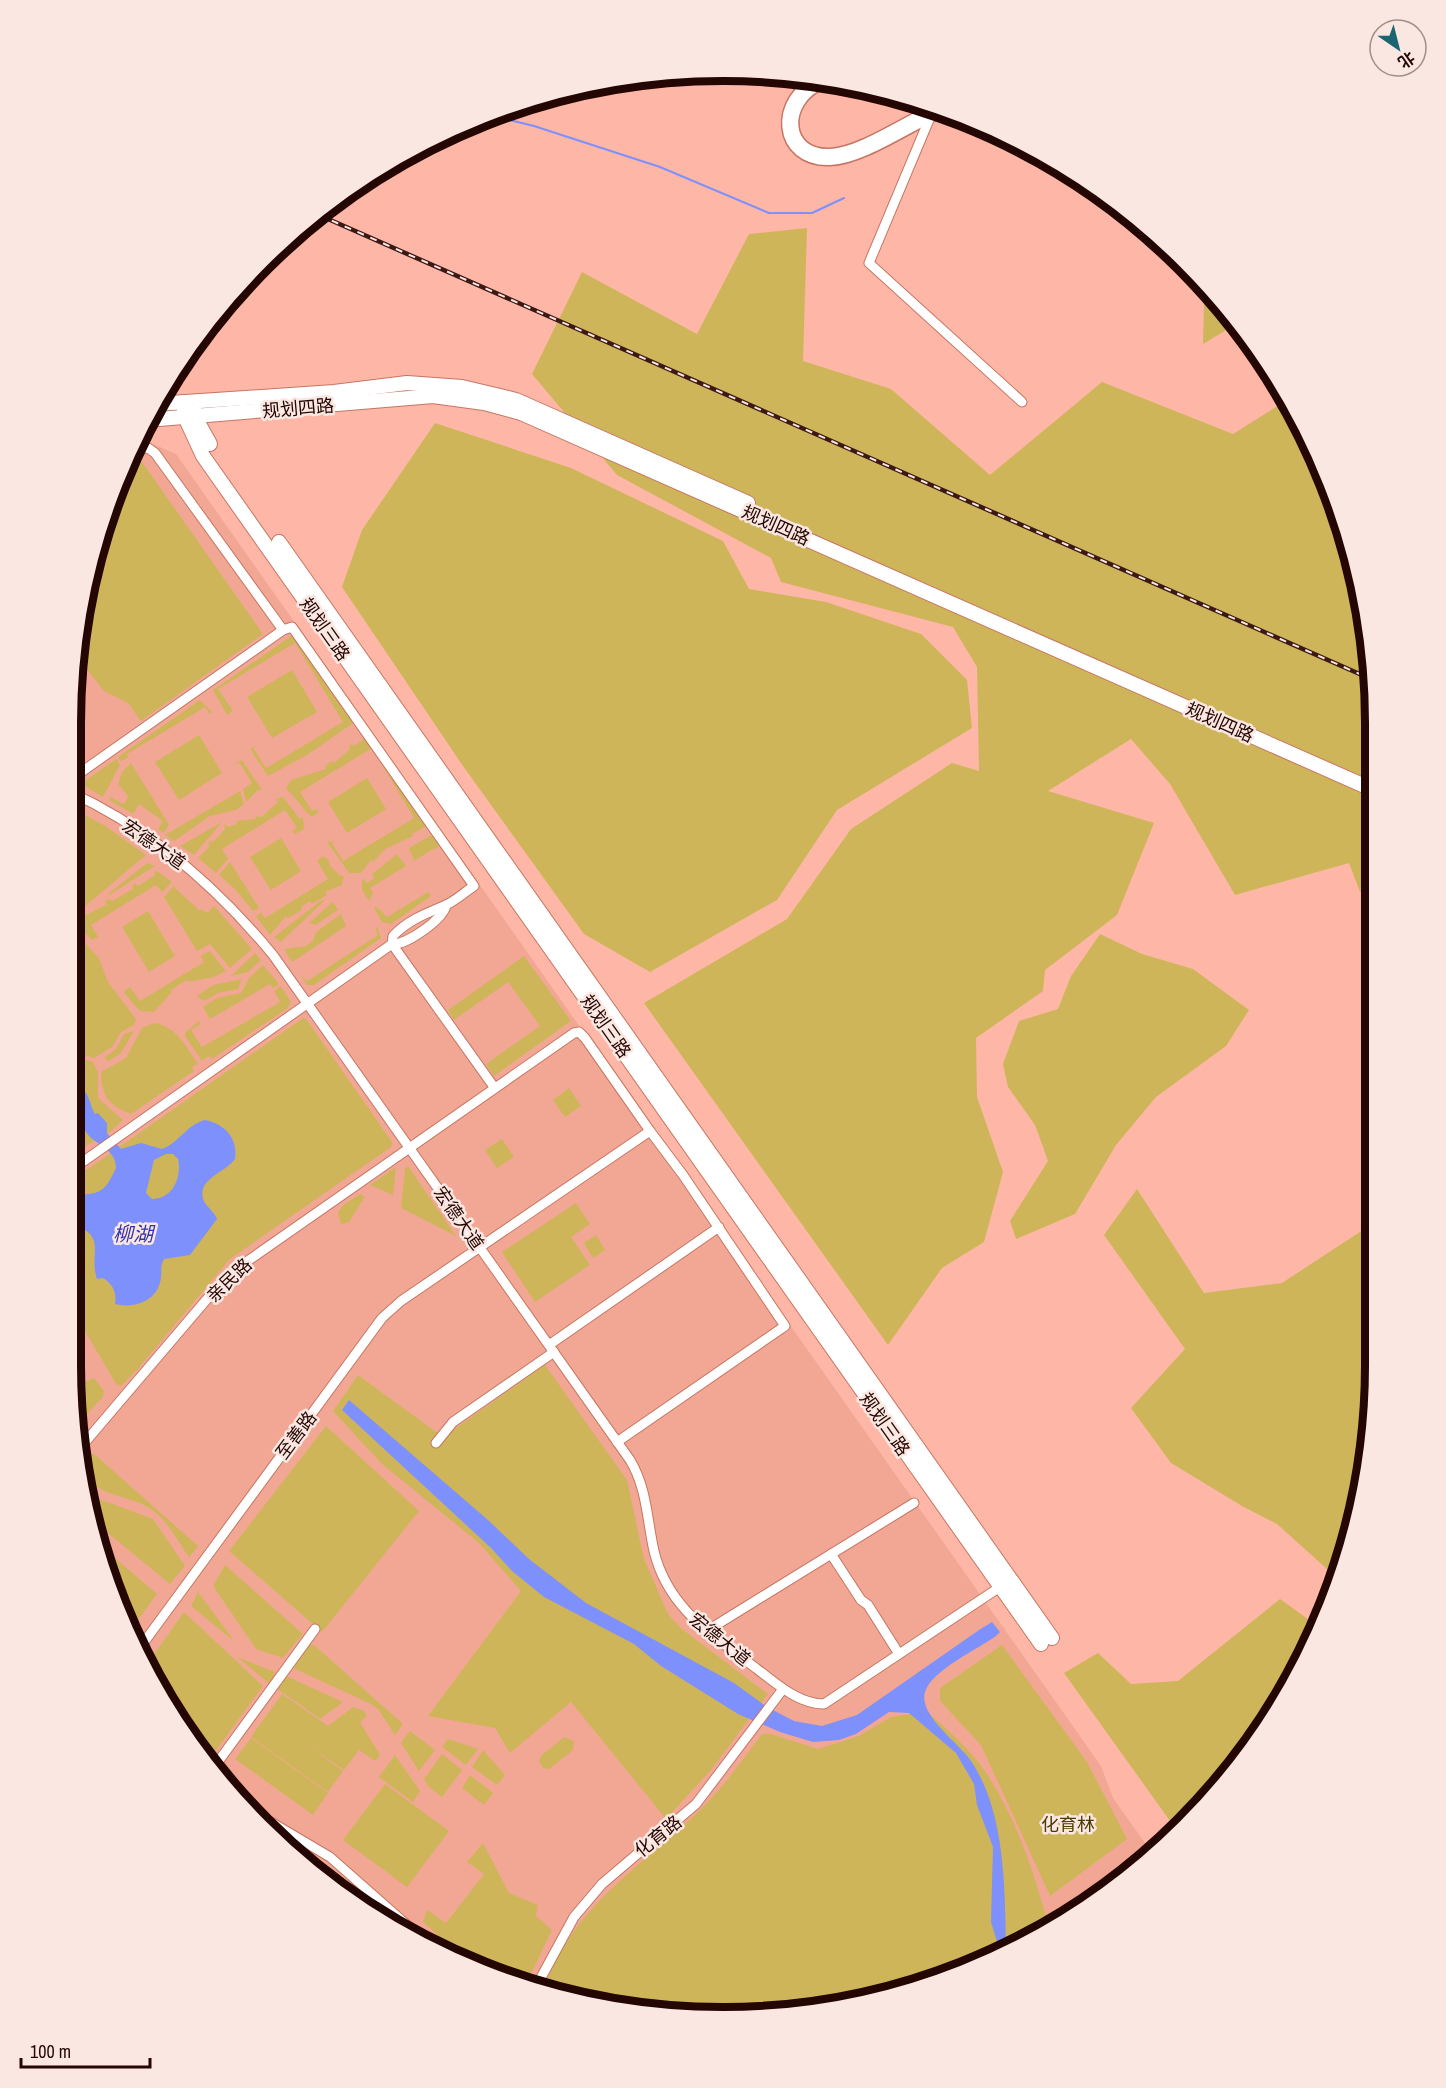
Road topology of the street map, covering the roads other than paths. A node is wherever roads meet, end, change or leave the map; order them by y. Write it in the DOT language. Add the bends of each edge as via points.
graph roads {
  1 [pos="809,86"];
  2 [pos="928,115"];
  3 [pos="931,116"];
  4 [pos="188,402"];
  5 [pos="1022,402"];
  6 [pos="166,403"];
  7 [pos="190,417"];
  8 [pos="158,419"];
  9 [pos="210,444"];
  10 [pos="143,448"];
  11 [pos="279,542"];
  12 [pos="283,630"];
  13 [pos="81,772"];
  14 [pos="1365,776"];
  15 [pos="1365,786"];
  16 [pos="81,798"];
  17 [pos="392,944"];
  18 [pos="308,1003"];
  19 [pos="494,1088"];
  20 [pos="674,1113"];
  21 [pos="650,1131"];
  22 [pos="408,1146"];
  23 [pos="81,1163"];
  24 [pos="719,1227"];
  25 [pos="479,1247"];
  26 [pos="551,1348"];
  27 [pos="85,1442"];
  28 [pos="617,1442"];
  29 [pos="436,1443"];
  30 [pos="914,1503"];
  31 [pos="831,1554"];
  32 [pos="1000,1587"];
  33 [pos="315,1629"];
  34 [pos="705,1632"];
  35 [pos="144,1642"];
  36 [pos="899,1654"];
  37 [pos="783,1689"];
  38 [pos="218,1761"];
  39 [pos="274,1824"];
  40 [pos="403,1922"];
  41 [pos="540,1980"];
  1 -- 2 [label="highway" via="796,100 790,126 798,146 812,154 827,157 851,153"];
  3 -- 5 [label="street" via="869,263"];
  4 -- 6 [label="main road, 规划四路"];
  4 -- 7 [label="main road, 规划三路"];
  4 -- 14 [label="main road, 规划四路" via="407,383 462,387 516,400"];
  7 -- 8 [label="main road, 规划四路"];
  7 -- 9 [label="main road, 规划三路"];
  7 -- 15 [label="main road, 规划四路" via="433,396 522,413"];
  7 -- 20 [label="main road, 规划三路" via="203,456"];
  10 -- 12 [label="street" via="155,453"];
  11 -- 20 [label="main road, 规划三路"];
  12 -- 13 [label="street"];
  12 -- 17 [label="street" via="289,626 295,630 474,886 405,942"];
  16 -- 18 [label="street, 宏德大道" via="144,833 188,867 249,927"];
  17 -- 18 [label="street"];
  17 -- 19 [label="street"];
  18 -- 22 [label="street, 宏德大道"];
  18 -- 23 [label="street"];
  19 -- 21 [label="street, 亲民路" via="579,1032"];
  19 -- 22 [label="street, 亲民路"];
  20 -- 32 [label="main road, 规划三路"];
  20 -- 32 [label="main road, 规划三路" via="1047,1641"];
  21 -- 24 [label="street"];
  21 -- 25 [label="street, 至善路"];
  22 -- 25 [label="street, 宏德大道"];
  22 -- 27 [label="street, 亲民路" via="235,1270"];
  24 -- 26 [label="street"];
  24 -- 28 [label="street" via="785,1326"];
  25 -- 26 [label="street, 宏德大道"];
  25 -- 35 [label="street, 至善路" via="382,1318"];
  26 -- 28 [label="street, 宏德大道"];
  26 -- 29 [label="street" via="453,1422"];
  28 -- 34 [label="street, 宏德大道" via="638,1473 662,1575 683,1609"];
  30 -- 31 [label="street"];
  31 -- 34 [label="street"];
  31 -- 36 [label="street"];
  32 -- 36 [label="street"];
  33 -- 38 [label="street"];
  34 -- 37 [label="street, 宏德大道"];
  36 -- 37 [label="street, 宏德大道" via="824,1704 808,1702"];
  37 -- 41 [label="street, 化育路" via="689,1811 602,1884 574,1917"];
  39 -- 40 [label="street" via="330,1857"];
}
